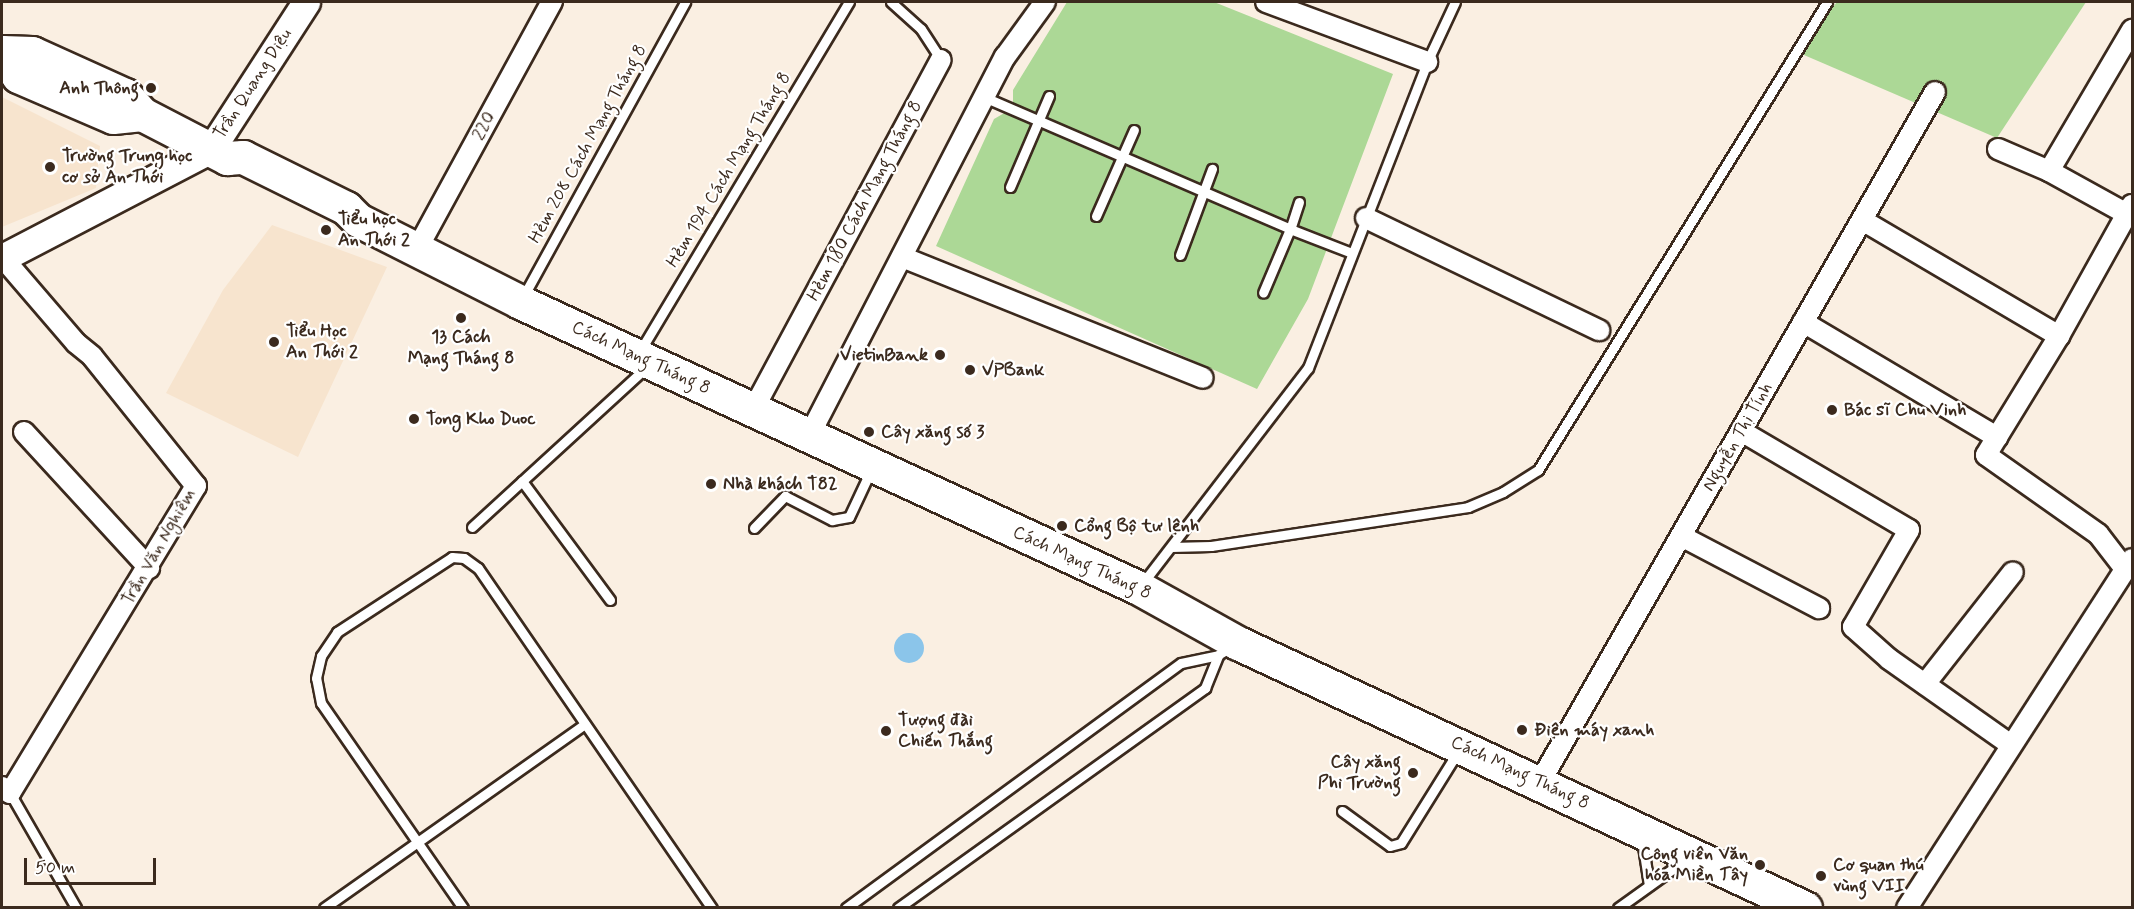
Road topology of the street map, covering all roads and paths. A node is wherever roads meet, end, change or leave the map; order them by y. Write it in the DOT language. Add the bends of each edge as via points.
graph roads {
  1 [pos="306,2"];
  2 [pos="552,2"];
  3 [pos="685,2"];
  4 [pos="849,2"];
  5 [pos="891,2"];
  6 [pos="1045,2"];
  7 [pos="1266,2"];
  8 [pos="1455,2"];
  9 [pos="1827,2"];
  10 [pos="2133,30"];
  11 [pos="941,60"];
  12 [pos="1427,62"];
  13 [pos="1935,92"];
  14 [pos="1049,96"];
  15 [pos="984,97"];
  16 [pos="142,114"];
  17 [pos="1039,121"];
  18 [pos="1134,130"];
  19 [pos="1998,149"];
  20 [pos="219,153"];
  21 [pos="1122,156"];
  22 [pos="1212,169"];
  23 [pos="2049,171"];
  24 [pos="1010,187"];
  25 [pos="1204,191"];
  26 [pos="1299,202"];
  27 [pos="2130,210"];
  28 [pos="1096,216"];
  29 [pos="1366,218"];
  30 [pos="1862,220"];
  31 [pos="1290,229"];
  32 [pos="416,251"];
  33 [pos="1352,253"];
  34 [pos="1180,255"];
  35 [pos="902,257"];
  36 [pos="2,258"];
  37 [pos="1263,293"];
  38 [pos="520,302"];
  39 [pos="1803,322"];
  40 [pos="1599,330"];
  41 [pos="2060,336"];
  42 [pos="644,359"];
  43 [pos="1203,378"];
  44 [pos="753,410"];
  45 [pos="1741,431"];
  46 [pos="24,432"];
  47 [pos="809,436"];
  48 [pos="1997,437"];
  49 [pos="874,466"];
  50 [pos="522,481"];
  51 [pos="472,527"];
  52 [pos="754,528"];
  53 [pos="1681,536"];
  54 [pos="1171,547"];
  55 [pos="2129,564"];
  56 [pos="149,568"];
  57 [pos="2013,572"];
  58 [pos="1139,588"];
  59 [pos="610,600"];
  60 [pos="1819,608"];
  61 [pos="1228,649"];
  62 [pos="1925,684"];
  63 [pos="585,724"];
  64 [pos="2011,745"];
  65 [pos="1462,746"];
  66 [pos="1540,782"];
  67 [pos="6,790"];
  68 [pos="1342,811"];
  69 [pos="1640,830"];
  70 [pos="417,842"];
  71 [pos="1693,854"];
  72 [pos="1649,885"];
  73 [pos="76,908"];
  74 [pos="324,908"];
  75 [pos="463,908"];
  76 [pos="712,908"];
  77 [pos="846,908"];
  78 [pos="898,908"];
  79 [pos="1618,908"];
  80 [pos="1805,908"];
  81 [pos="1907,908"];
  1 -- 20 [label="street, Trần Quang Diệu"];
  2 -- 32 [label="street, 220"];
  3 -- 38 [label="lane, Hẻm 208 Cách Mạng Tháng 8"];
  4 -- 42 [label="lane, Hẻm 194 Cách Mạng Tháng 8"];
  5 -- 11 [label="lane, Hẻm 180 Cách Mạng Tháng 8" via="921,29"];
  6 -- 15 [label="street" via="1005,57"];
  7 -- 12 [label="street"];
  8 -- 12 [label="lane"];
  9 -- 54 [label="lane" via="1538,470 1503,492 1468,507 1211,546"];
  10 -- 23 [label="street"];
  11 -- 44 [label="street, Hẻm 180 Cách Mạng Tháng 8"];
  12 -- 29 [label="lane"];
  13 -- 30 [label="street, Nguyễn Thị Tính"];
  14 -- 17 [label="lane"];
  15 -- 17 [label="lane"];
  15 -- 35 [label="street"];
  16 -- 20 [label="highway, Cách Mạng Tháng 8"];
  17 -- 21 [label="lane"];
  17 -- 24 [label="lane"];
  18 -- 21 [label="lane"];
  19 -- 23 [label="street"];
  20 -- 32 [label="highway, Cách Mạng Tháng 8" via="235,170 339,221 358,220"];
  20 -- 36 [label="street, Trần Quang Diệu"];
  21 -- 25 [label="lane"];
  21 -- 28 [label="lane"];
  22 -- 25 [label="lane"];
  23 -- 27 [label="street"];
  25 -- 31 [label="lane"];
  25 -- 34 [label="lane"];
  26 -- 31 [label="lane"];
  27 -- 41 [label="street"];
  29 -- 33 [label="lane"];
  29 -- 40 [label="street"];
  30 -- 39 [label="street, Nguyễn Thị Tính"];
  30 -- 41 [label="street"];
  31 -- 33 [label="lane"];
  31 -- 37 [label="lane"];
  32 -- 38 [label="highway, Cách Mạng Tháng 8"];
  33 -- 54 [label="lane" via="1308,368"];
  35 -- 43 [label="street"];
  35 -- 47 [label="street"];
  36 -- 56 [label="street, Trần Văn Nghiêm" via="76,344 92,356 196,486"];
  38 -- 42 [label="highway, Cách Mạng Tháng 8"];
  39 -- 45 [label="street, Nguyễn Thị Tính"];
  39 -- 48 [label="street"];
  41 -- 48 [label="street"];
  42 -- 44 [label="highway, Cách Mạng Tháng 8"];
  42 -- 50 [label="lane, Hẻm 194 Cách Mạng Tháng 8"];
  44 -- 47 [label="highway, Cách Mạng Tháng 8"];
  45 -- 53 [label="street, Nguyễn Thị Tính"];
  45 -- 62 [label="street" via="1909,530 1853,627"];
  46 -- 56 [label="street"];
  47 -- 49 [label="highway, Cách Mạng Tháng 8"];
  48 -- 55 [label="street" via="1986,455 2098,534"];
  49 -- 52 [label="lane" via="849,517 832,520 785,496"];
  49 -- 58 [label="highway, Cách Mạng Tháng 8"];
  50 -- 51 [label="lane, Hẻm 194 Cách Mạng Tháng 8"];
  50 -- 59 [label="lane"];
  53 -- 60 [label="street"];
  53 -- 66 [label="street, Nguyễn Thị Tính"];
  54 -- 58 [label="lane"];
  55 -- 64 [label="street"];
  56 -- 67 [label="street, Trần Văn Nghiêm"];
  57 -- 62 [label="street"];
  58 -- 61 [label="highway, Cách Mạng Tháng 8"];
  61 -- 65 [label="highway, Cách Mạng Tháng 8"];
  61 -- 77 [label="lane" via="1181,663"];
  61 -- 78 [label="lane" via="1205,688"];
  62 -- 64 [label="street"];
  63 -- 70 [label="lane"];
  63 -- 70 [label="lane" via="478,568 464,558 441,561 336,632 321,656 316,678 321,703"];
  63 -- 76 [label="lane"];
  64 -- 81 [label="street"];
  65 -- 66 [label="highway, Cách Mạng Tháng 8"];
  65 -- 68 [label="lane" via="1401,843 1390,846"];
  66 -- 69 [label="highway, Cách Mạng Tháng 8"];
  67 -- 73 [label="lane"];
  69 -- 71 [label="highway, Cách Mạng Tháng 8"];
  69 -- 72 [label="lane"];
  70 -- 74 [label="lane"];
  70 -- 75 [label="lane"];
  71 -- 72 [label="lane"];
  71 -- 80 [label="highway, Cách Mạng Tháng 8"];
  72 -- 79 [label="lane"];
}
